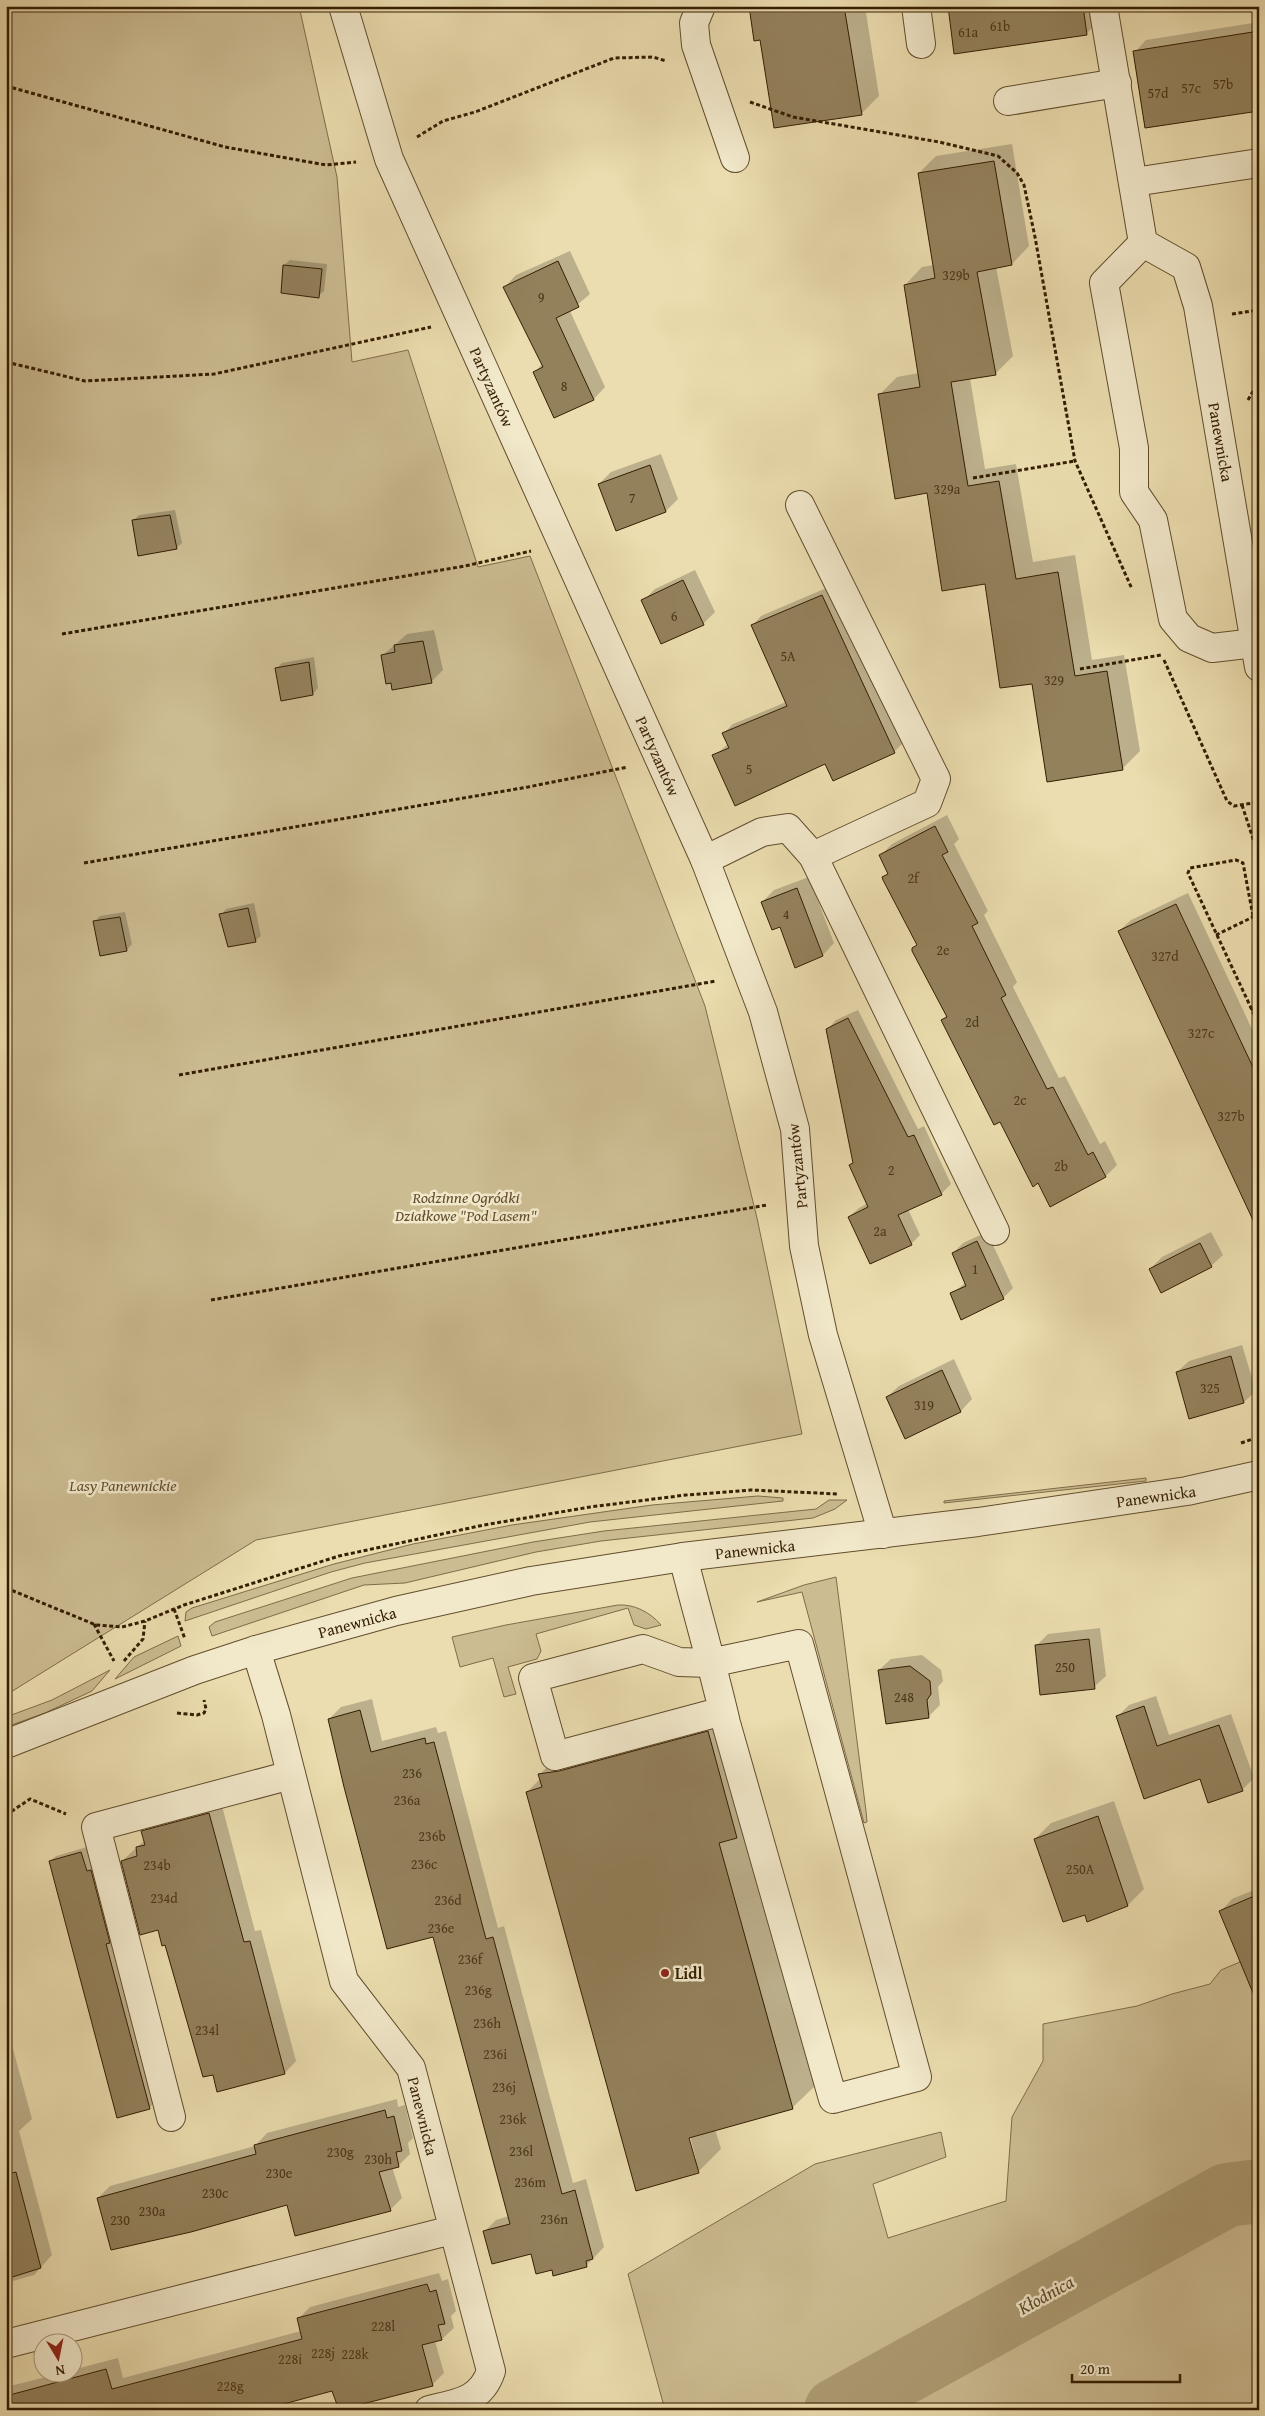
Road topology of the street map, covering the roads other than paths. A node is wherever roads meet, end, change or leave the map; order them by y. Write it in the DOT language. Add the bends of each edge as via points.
graph roads {
  1 [pos="343,6"];
  2 [pos="701,6"];
  3 [pos="916,6"];
  4 [pos="1103,6"];
  5 [pos="921,44"];
  6 [pos="1117,82"];
  7 [pos="1008,101"];
  8 [pos="736,158"];
  9 [pos="1259,163"];
  10 [pos="1134,182"];
  11 [pos="1143,243"];
  12 [pos="800,505"];
  13 [pos="1257,655"];
  14 [pos="813,856"];
  15 [pos="705,860"];
  16 [pos="994,1231"];
  17 [pos="1259,1475"];
  18 [pos="883,1534"];
  19 [pos="683,1557"];
  20 [pos="256,1650"];
  21 [pos="710,1663"];
  22 [pos="723,1711"];
  23 [pos="6,1744"];
  24 [pos="291,1775"];
  25 [pos="171,2117"];
  26 [pos="452,2230"];
  27 [pos="6,2344"];
  28 [pos="429,2410"];
  1 -- 15 [label="street, Partyzantów" via="389,159"];
  2 -- 8 [label="street" via="694,23 696,45"];
  3 -- 5 [label="street"];
  4 -- 6 [label="street"];
  6 -- 7 [label="street"];
  6 -- 10 [label="street"];
  9 -- 10 [label="street"];
  10 -- 11 [label="street"];
  11 -- 13 [label="street, Panewnicka" via="1186,267 1198,306"];
  11 -- 13 [label="street" via="1104,283 1134,448 1134,492 1153,520 1173,619 1189,638 1212,648"];
  12 -- 14 [label="street" via="936,779 926,804"];
  14 -- 15 [label="street" via="788,828 762,832"];
  14 -- 16 [label="street"];
  15 -- 18 [label="street, Partyzantów" via="763,1012 795,1129 804,1246 823,1335"];
  17 -- 18 [label="street, Panewnicka" via="1188,1492"];
  18 -- 19 [label="street, Panewnicka"];
  19 -- 20 [label="street, Panewnicka" via="531,1580 396,1611"];
  19 -- 21 [label="street"];
  20 -- 23 [label="street, Panewnicka" via="195,1670"];
  20 -- 24 [label="street, Panewnicka"];
  21 -- 22 [label="street"];
  21 -- 22 [label="street" via="679,1662 643,1649 533,1678 556,1756"];
  21 -- 22 [label="street" via="799,1644 917,2077 833,2099"];
  24 -- 25 [label="street" via="96,1827"];
  24 -- 26 [label="street, Panewnicka" via="344,1981 411,2068"];
  26 -- 27 [label="street"];
  26 -- 28 [label="street, Panewnicka" via="491,2371 486,2385 468,2400"];
}
